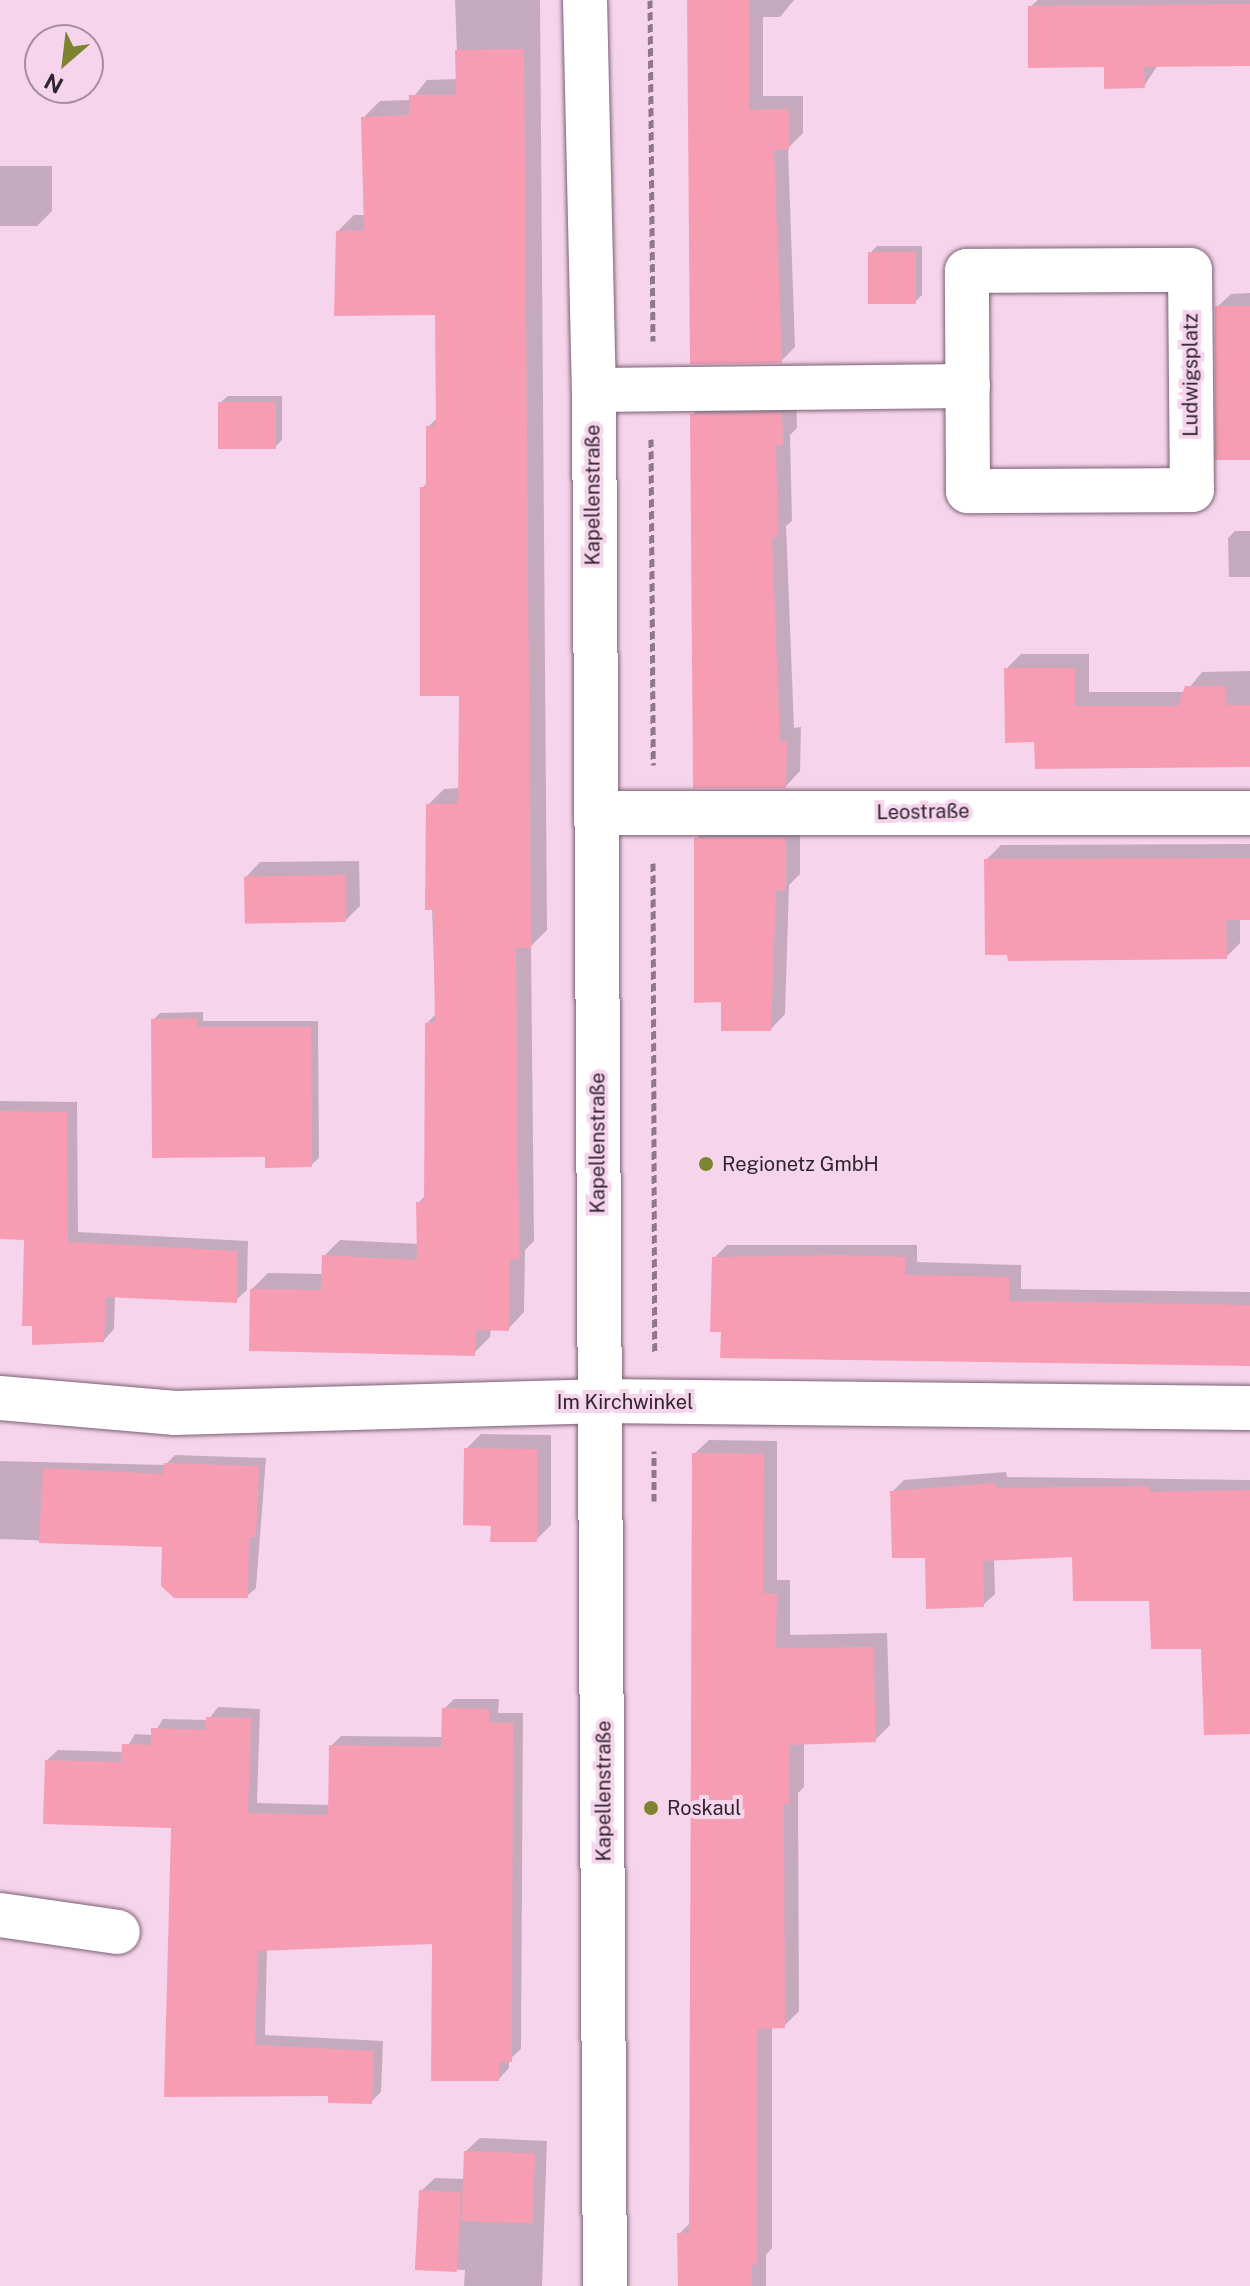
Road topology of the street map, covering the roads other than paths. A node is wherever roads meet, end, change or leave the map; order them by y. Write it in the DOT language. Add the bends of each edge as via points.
graph roads {
  1 [pos="585,0"];
  2 [pos="968,386"];
  3 [pos="594,390"];
  4 [pos="596,813"];
  5 [pos="1250,813"];
  6 [pos="0,1398"];
  7 [pos="599,1401"];
  8 [pos="1250,1408"];
  9 [pos="0,1915"];
  10 [pos="118,1932"];
  11 [pos="605,2286"];
  1 -- 3 [label="street, Kapellenstraße"];
  2 -- 2 [label="street, Ludwigsplatz" via="967,271 1190,270 1192,490 968,491"];
  2 -- 3 [label="street"];
  3 -- 4 [label="street, Kapellenstraße"];
  4 -- 5 [label="street, Leostraße"];
  4 -- 7 [label="street, Kapellenstraße"];
  6 -- 7 [label="street, Im Kirchwinkel" via="175,1413"];
  7 -- 8 [label="street, Im Kirchwinkel"];
  7 -- 11 [label="street, Kapellenstraße"];
  9 -- 10 [label="street"];
}
